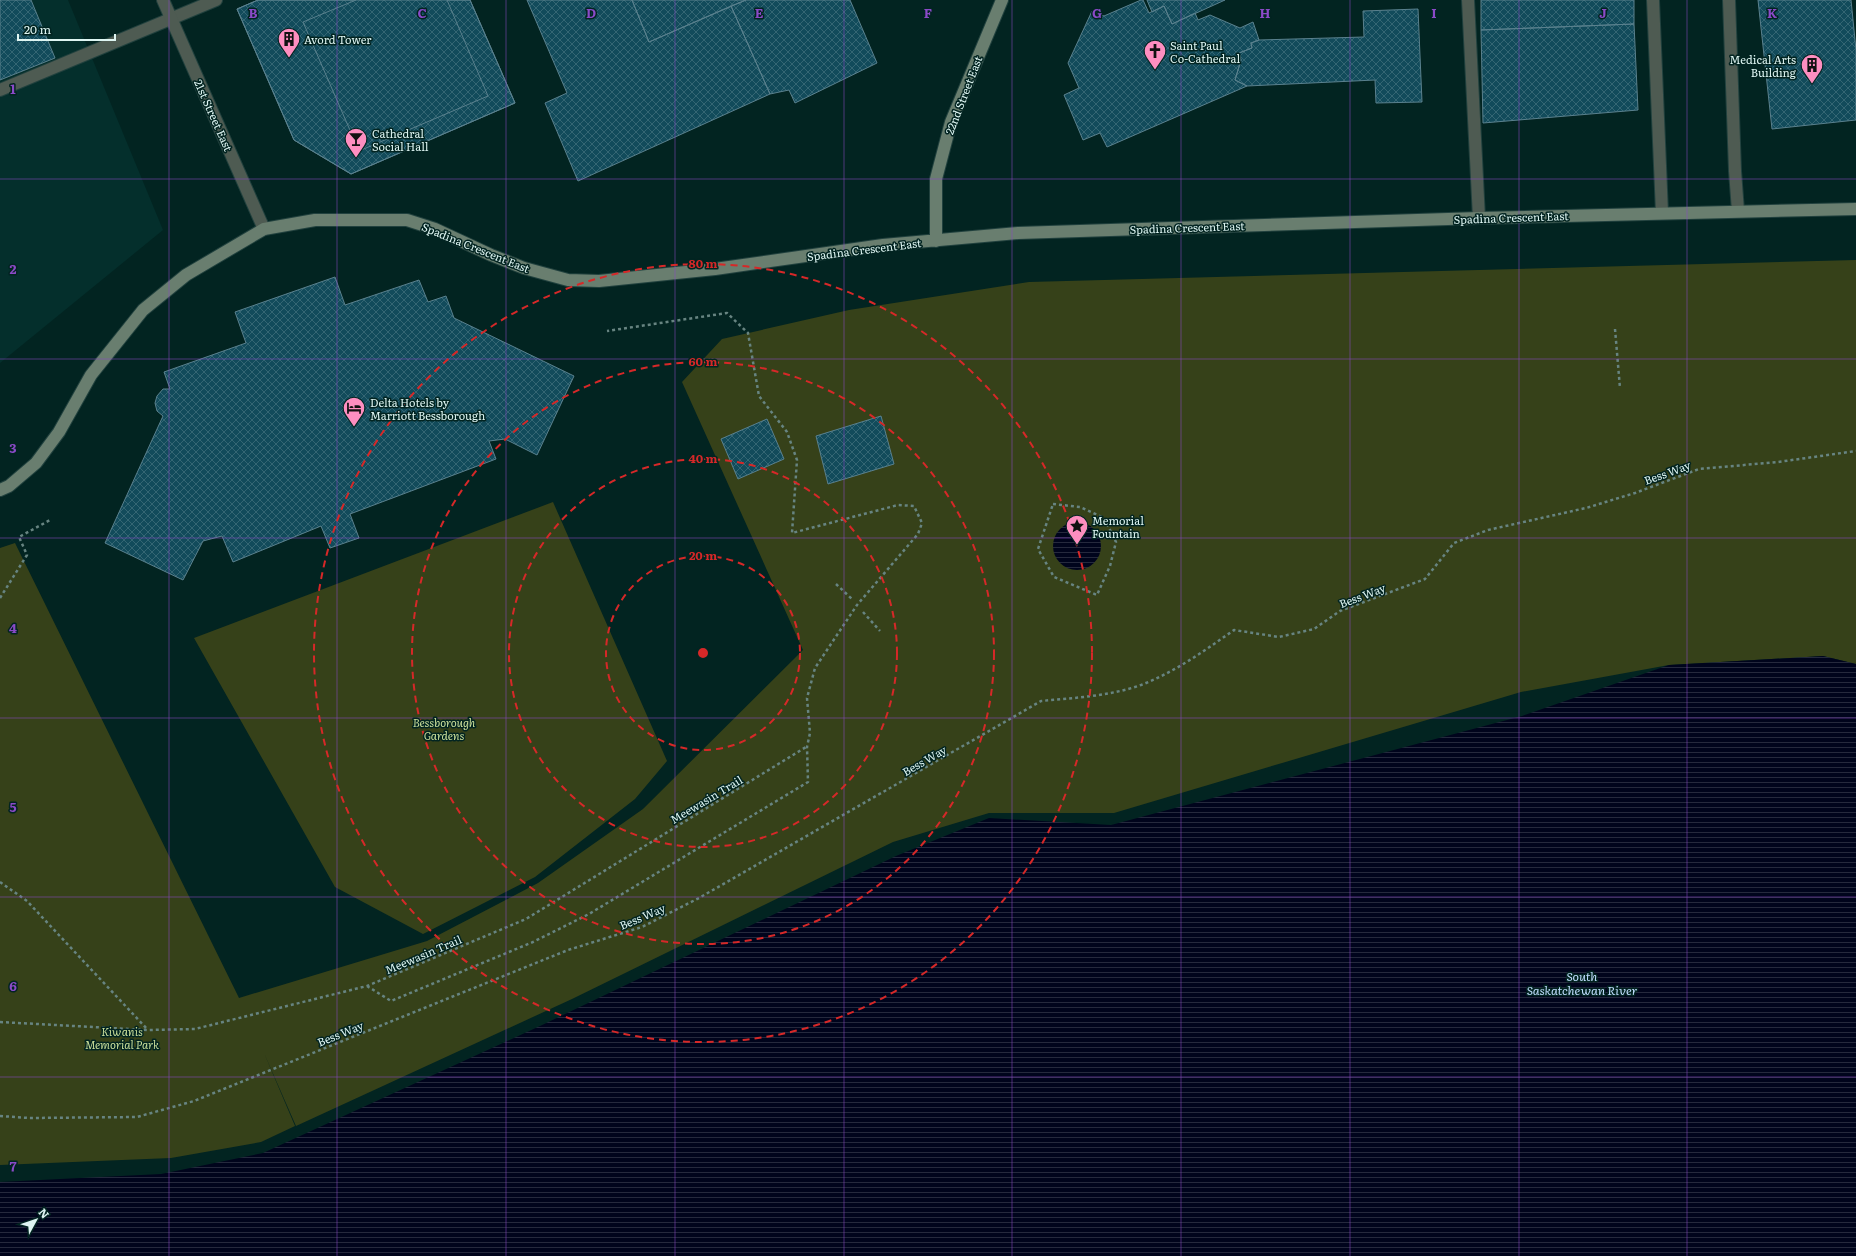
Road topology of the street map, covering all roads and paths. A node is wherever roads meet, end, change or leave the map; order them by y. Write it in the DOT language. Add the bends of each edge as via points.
graph roads {
  1 [pos="163,0"];
  2 [pos="216,0"];
  3 [pos="1002,0"];
  4 [pos="1468,0"];
  5 [pos="1653,0"];
  6 [pos="1729,0"];
  7 [pos="172,19"];
  8 [pos="0,90"];
  9 [pos="1856,209"];
  10 [pos="1738,211"];
  11 [pos="1662,213"];
  12 [pos="1479,218"];
  13 [pos="264,229"];
  14 [pos="936,241"];
  15 [pos="1615,329"];
  16 [pos="607,331"];
  17 [pos="1620,388"];
  18 [pos="1856,451"];
  19 [pos="0,490"];
  20 [pos="50,520"];
  21 [pos="836,584"];
  22 [pos="1097,595"];
  23 [pos="0,598"];
  24 [pos="853,600"];
  25 [pos="863,612"];
  26 [pos="880,631"];
  27 [pos="807,747"];
  28 [pos="0,882"];
  29 [pos="367,986"];
  30 [pos="0,1022"];
  31 [pos="148,1030"];
  32 [pos="0,1116"];
  1 -- 7 [label="street, 21st Street East"];
  2 -- 7 [label="street"];
  3 -- 14 [label="street, 22nd Street East" via="951,122 936,179"];
  4 -- 12 [label="street"];
  5 -- 11 [label="street"];
  6 -- 10 [label="street"];
  7 -- 8 [label="street"];
  7 -- 13 [label="street, 21st Street East"];
  9 -- 10 [label="street, Spadina Crescent East"];
  10 -- 11 [label="street, Spadina Crescent East"];
  11 -- 12 [label="street, Spadina Crescent East"];
  12 -- 14 [label="street, Spadina Crescent East" via="1018,233"];
  13 -- 14 [label="street, Spadina Crescent East" via="325,219 407,220 435,229 524,268 568,280 599,281 715,269 883,245"];
  13 -- 19 [label="street, Spadina Crescent East" via="186,275 143,310 91,375 59,432 36,463 9,486"];
  15 -- 17 [label="path"];
  16 -- 27 [label="path" via="727,312 748,332 759,396 787,432 797,460 792,533 898,505 914,506 922,523 918,534 858,605 815,668 807,698 810,733"];
  18 -- 32 [label="path, Bess Way" via="1700,469 1586,508 1488,530 1454,544 1425,579 1340,611 1314,629 1279,638 1234,630 1189,662 1141,685 1096,695 1041,701 699,898 642,927 568,950 194,1101 137,1116"];
  20 -- 23 [label="path" via="19,538 27,555"];
  21 -- 24 [label="path"];
  22 -- 22 [label="path" via="1110,566 1116,542 1104,518 1080,507 1053,504 1038,550 1054,577"];
  25 -- 26 [label="path"];
  27 -- 29 [label="path, Meewasin Trail" via="526,919"];
  27 -- 29 [label="path" via="808,782 589,914 533,942 391,1001"];
  28 -- 31 [label="path" via="27,901"];
  29 -- 31 [label="path, Meewasin Trail" via="196,1029"];
  30 -- 31 [label="path, Meewasin Trail"];
}
